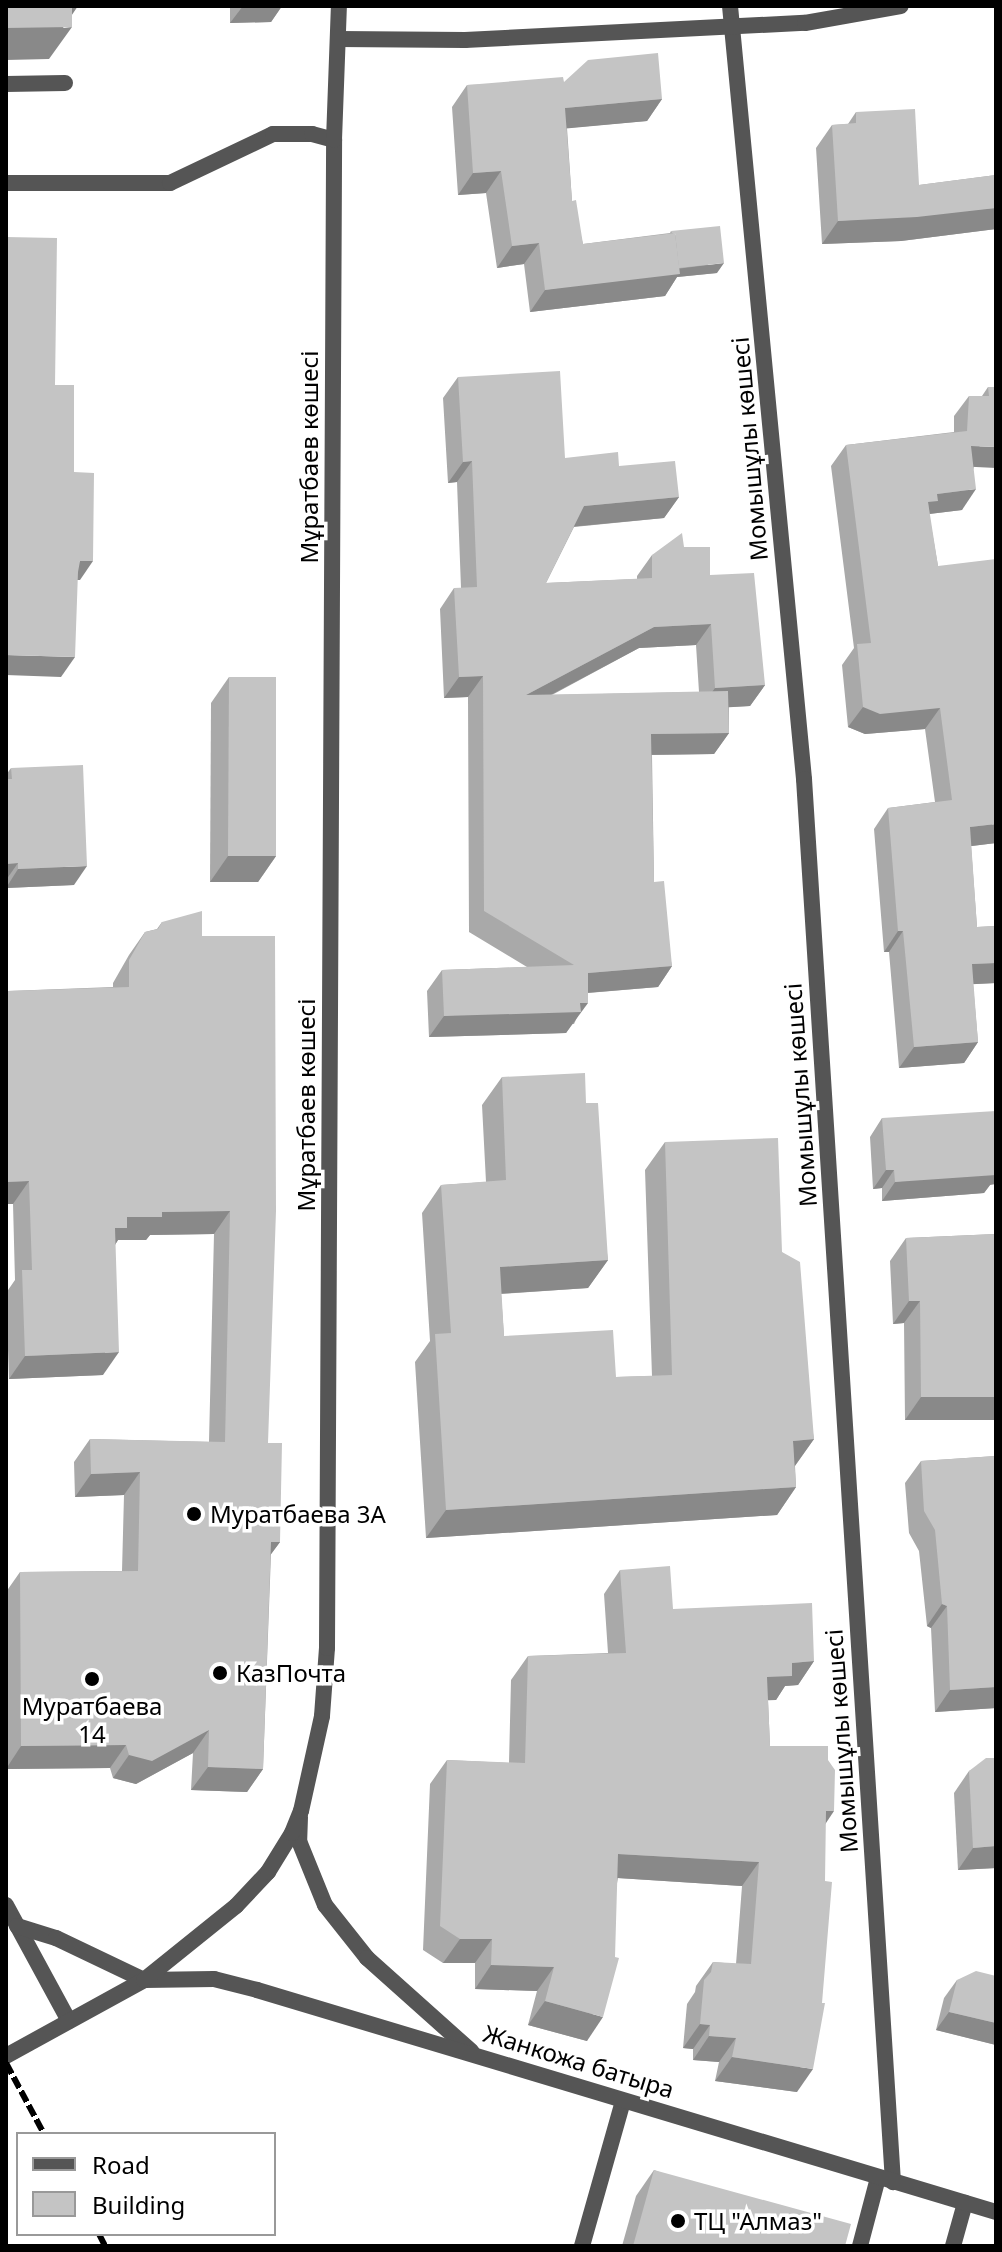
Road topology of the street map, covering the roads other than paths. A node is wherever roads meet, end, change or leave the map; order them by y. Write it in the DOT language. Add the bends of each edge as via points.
graph roads {
  1 [pos="339,6"];
  2 [pos="730,6"];
  3 [pos="901,6"];
  4 [pos="733,24"];
  5 [pos="339,39"];
  6 [pos="65,83"];
  7 [pos="6,84"];
  8 [pos="334,140"];
  9 [pos="6,183"];
  10 [pos="301,1811"];
  11 [pos="6,1905"];
  12 [pos="17,1926"];
  13 [pos="144,1980"];
  14 [pos="69,2021"];
  15 [pos="472,2052"];
  16 [pos="6,2056"];
  17 [pos="623,2101"];
  18 [pos="886,2180"];
  19 [pos="965,2203"];
  20 [pos="996,2212"];
  21 [pos="582,2246"];
  22 [pos="860,2246"];
  23 [pos="953,2246"];
  1 -- 5 [label="street, Мұратбаев көшесі"];
  2 -- 4 [label="street, Момышұлы көшесі"];
  3 -- 4 [label="street" via="805,23"];
  4 -- 5 [label="street" via="465,40"];
  4 -- 18 [label="street, Момышұлы көшесі" via="804,779"];
  5 -- 8 [label="street, Мұратбаев көшесі"];
  6 -- 7 [label="street"];
  8 -- 9 [label="street" via="273,134 170,183"];
  8 -- 10 [label="street, Мұратбаев көшесі" via="327,1648 322,1716"];
  10 -- 13 [label="street, Мұратбаев көшесі" via="268,1872 236,1906"];
  10 -- 15 [label="street" via="299,1841 325,1905 367,1958"];
  11 -- 12 [label="street"];
  12 -- 13 [label="street" via="56,1938"];
  12 -- 14 [label="street"];
  13 -- 14 [label="street, Мұратбаев көшесі"];
  13 -- 15 [label="street, Жанкожа батыра" via="214,1979"];
  14 -- 16 [label="street, Мұратбаев көшесі"];
  15 -- 17 [label="street, Жанкожа батыра"];
  17 -- 18 [label="street, Жанкожа батыра"];
  17 -- 21 [label="street"];
  18 -- 19 [label="street, Жанкожа батыра"];
  18 -- 22 [label="street, Момышұлы көшесі"];
  19 -- 20 [label="street, Жанкожа батыра"];
  19 -- 23 [label="street"];
}
